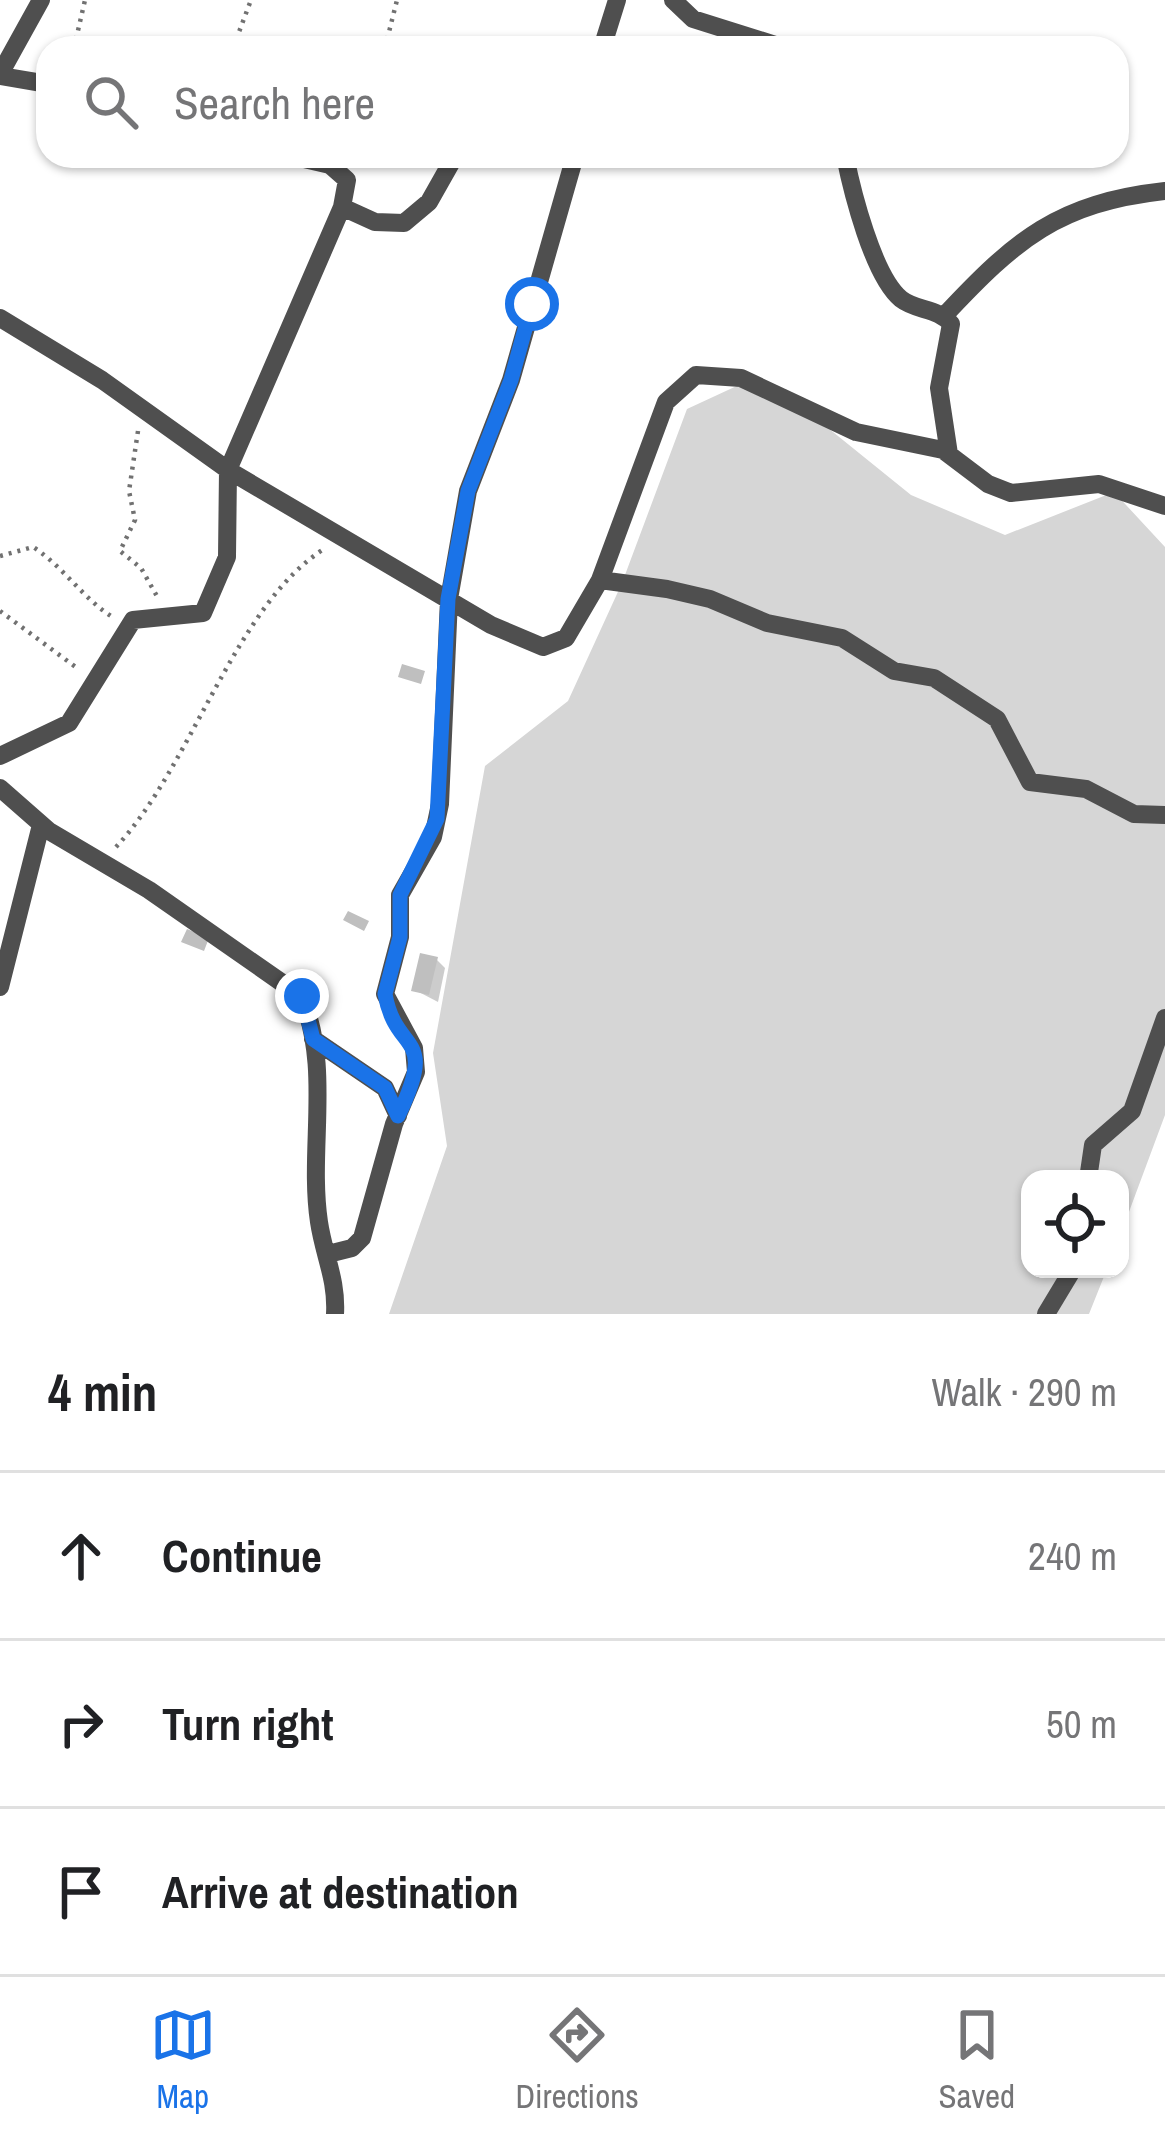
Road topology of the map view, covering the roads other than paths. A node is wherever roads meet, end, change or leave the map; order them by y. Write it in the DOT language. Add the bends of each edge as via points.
graph roads {
  1 [pos="41,0"];
  2 [pos="617,0"];
  3 [pos="673,0"];
  4 [pos="606,36"];
  5 [pos="747,36"];
  6 [pos="0,75"];
  7 [pos="36,82"];
  8 [pos="327,168"];
  9 [pos="448,168"];
  10 [pos="572,168"];
  11 [pos="848,168"];
  12 [pos="1165,190"];
  13 [pos="342,207"];
  14 [pos="944,316"];
  15 [pos="0,318"];
  16 [pos="949,454"];
  17 [pos="228,470"];
  18 [pos="1165,506"];
  19 [pos="600,580"];
  20 [pos="448,599"];
  21 [pos="0,756"];
  22 [pos="0,788"];
  23 [pos="1165,815"];
  24 [pos="41,825"];
  25 [pos="0,987"];
  26 [pos="1165,1018"];
  27 [pos="313,1039"];
  28 [pos="398,1116"];
  29 [pos="1089,1170"];
  30 [pos="328,1254"];
  31 [pos="1068,1278"];
  32 [pos="335,1314"];
  33 [pos="1046,1314"];
  1 -- 6 [label="street"];
  2 -- 4 [label="street"];
  3 -- 5 [label="street" via="693,19"];
  6 -- 7 [label="street"];
  8 -- 13 [label="street" via="345,174"];
  9 -- 13 [label="street" via="429,202 404,223 375,222"];
  10 -- 20 [label="street" via="511,380 468,491"];
  11 -- 14 [label="street" via="860,224 896,294"];
  12 -- 14 [label="street" via="1086,203 1017,241"];
  13 -- 17 [label="street"];
  14 -- 16 [label="street" via="952,324 939,388"];
  15 -- 17 [label="street"];
  16 -- 18 [label="street" via="988,484 1020,495 1099,484"];
  16 -- 19 [label="street" via="856,431 741,378 696,375 666,402"];
  17 -- 20 [label="street"];
  17 -- 21 [label="street" via="229,535 203,613 139,616 61,730"];
  19 -- 20 [label="street" via="553,646 491,625"];
  19 -- 23 [label="street" via="688,594 767,623 842,638 894,671 934,678 989,712 1030,782 1086,789 1134,814"];
  20 -- 28 [label="street" via="437,819 400,895 400,937 385,994 415,1058 416,1078"];
  22 -- 24 [label="street"];
  24 -- 25 [label="street"];
  24 -- 27 [label="street" via="296,991"];
  26 -- 29 [label="street" via="1138,1100 1123,1124 1093,1145"];
  27 -- 28 [label="street" via="385,1088"];
  27 -- 30 [label="street" via="318,1217"];
  28 -- 30 [label="street" via="362,1238"];
  30 -- 32 [label="street"];
  31 -- 33 [label="street"];
}
